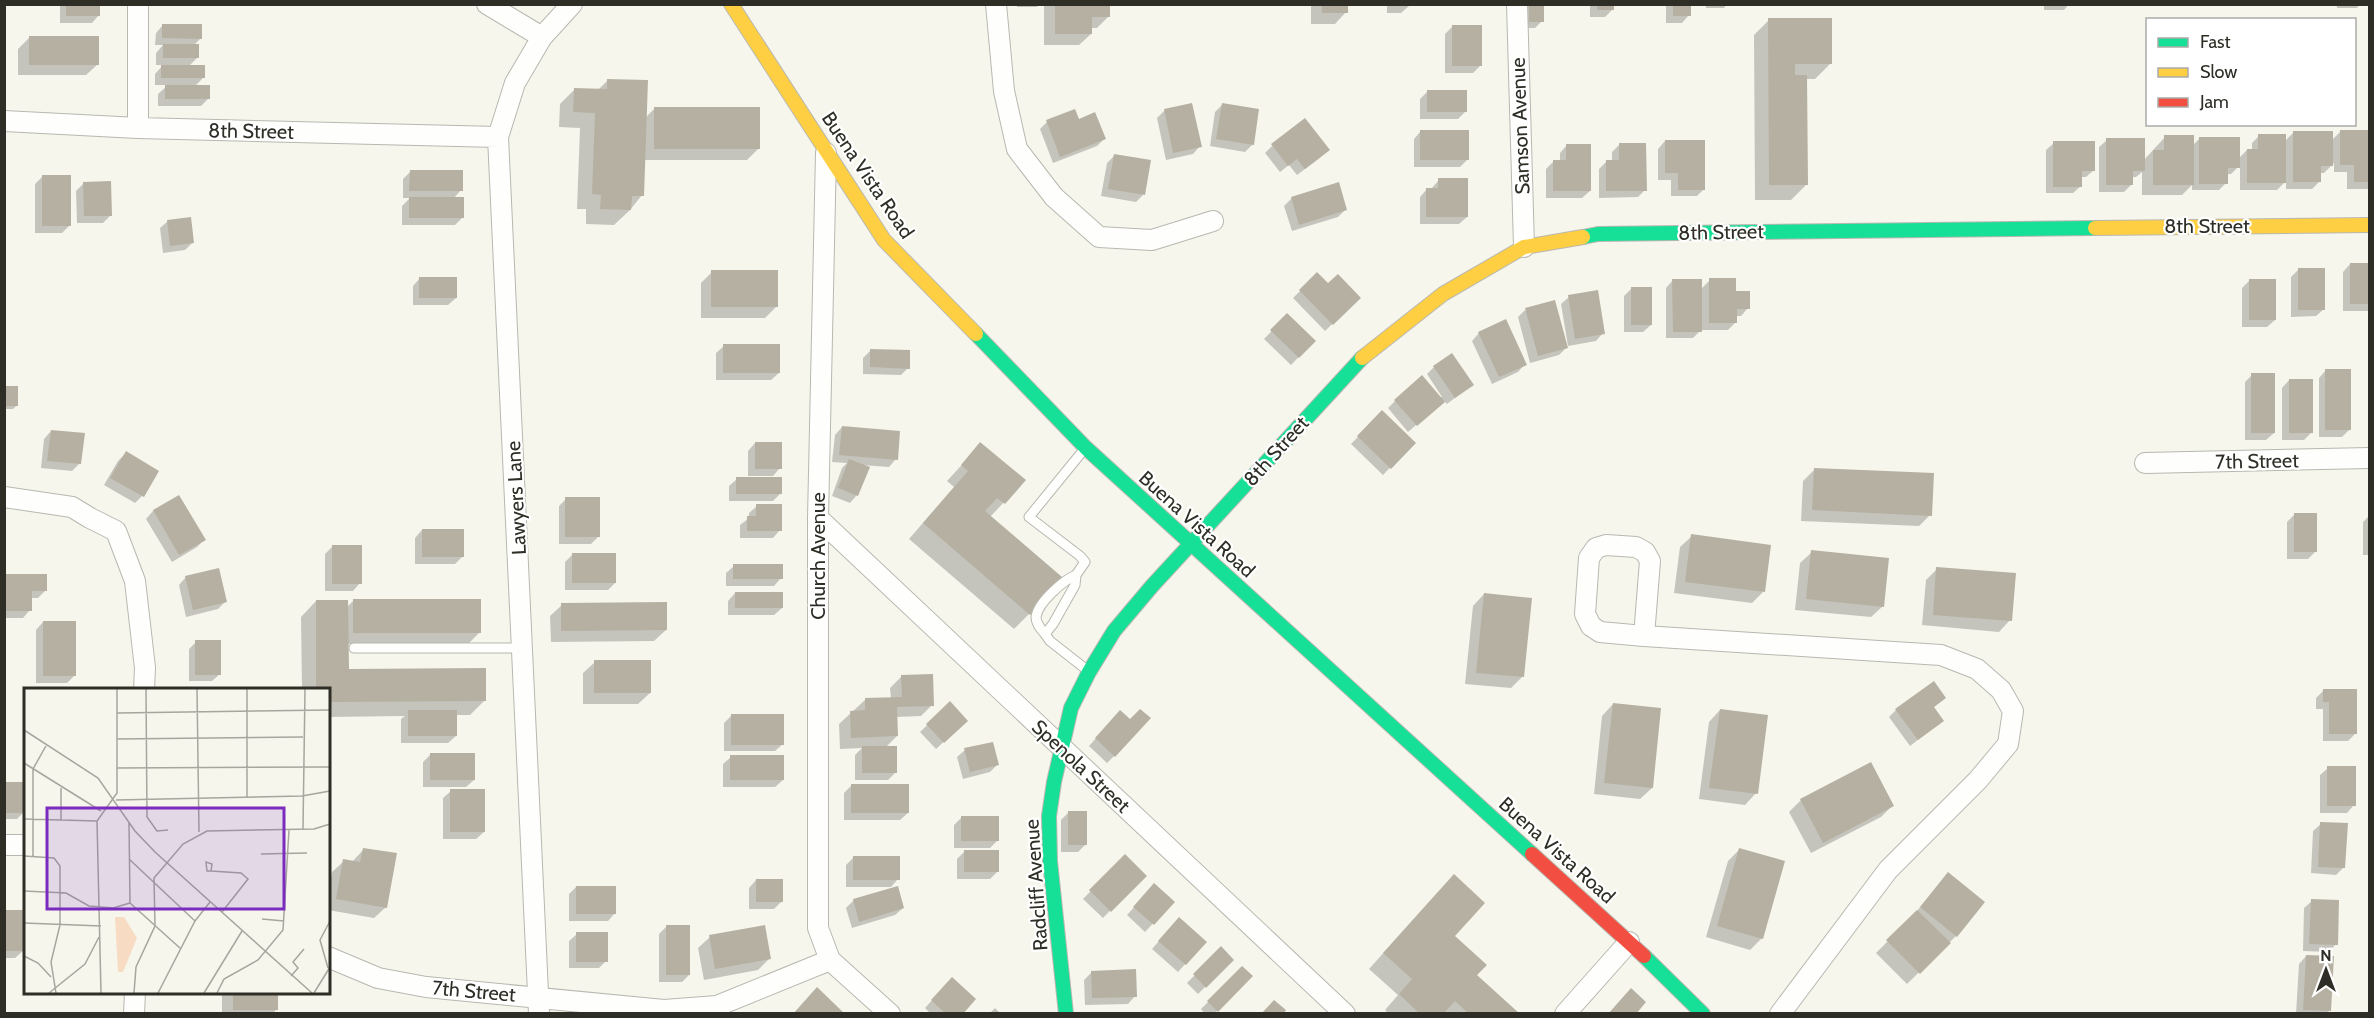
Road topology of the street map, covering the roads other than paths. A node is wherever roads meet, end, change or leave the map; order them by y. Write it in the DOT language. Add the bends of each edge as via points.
graph roads {
  1 [pos="138,4"];
  2 [pos="487,4"];
  3 [pos="572,4"];
  4 [pos="731,4"];
  5 [pos="996,4"];
  6 [pos="1517,4"];
  7 [pos="542,37"];
  8 [pos="4,121"];
  9 [pos="138,128"];
  10 [pos="498,137"];
  11 [pos="826,151"];
  12 [pos="1213,221"];
  13 [pos="2370,225"];
  14 [pos="1524,247"];
  15 [pos="1086,448"];
  16 [pos="2370,458"];
  17 [pos="2145,463"];
  18 [pos="4,496"];
  19 [pos="818,518"];
  20 [pos="1191,545"];
  21 [pos="1076,575"];
  22 [pos="1045,634"];
  23 [pos="1644,636"];
  24 [pos="354,648"];
  25 [pos="523,648"];
  26 [pos="1089,672"];
  27 [pos="144,688"];
  28 [pos="1060,747"];
  29 [pos="4,845"];
  30 [pos="24,845"];
  31 [pos="1629,942"];
  32 [pos="330,958"];
  33 [pos="830,960"];
  34 [pos="135,994"];
  35 [pos="539,1005"];
  36 [pos="134,1014"];
  37 [pos="890,1014"];
  38 [pos="1066,1014"];
  39 [pos="1345,1014"];
  40 [pos="1565,1014"];
  41 [pos="1703,1014"];
  42 [pos="1780,1014"];
  1 -- 9 [label="street"];
  2 -- 7 [label="street"];
  3 -- 7 [label="street, Lawyers Lane"];
  4 -- 11 [label="street, Buena Vista Road"];
  5 -- 12 [label="street" via="1004,91 1017,149 1054,197 1099,237 1152,240"];
  6 -- 14 [label="street, Samson Avenue"];
  7 -- 10 [label="street, Lawyers Lane" via="515,83"];
  8 -- 9 [label="street, 8th Street"];
  9 -- 10 [label="street, 8th Street"];
  10 -- 25 [label="street, Lawyers Lane"];
  11 -- 15 [label="street, Buena Vista Road" via="884,240"];
  11 -- 19 [label="street, Church Avenue"];
  13 -- 14 [label="street, 8th Street" via="1598,234"];
  14 -- 20 [label="street, 8th Street" via="1443,294 1358,362"];
  15 -- 20 [label="street, Buena Vista Road"];
  15 -- 21 [label="lane" via="1029,517 1085,562"];
  16 -- 17 [label="street, 7th Street"];
  18 -- 27 [label="street" via="72,507 116,531 135,580"];
  19 -- 28 [label="street, Spenola Street"];
  19 -- 33 [label="street, Church Avenue" via="818,928"];
  20 -- 26 [label="street, Radcliff Avenue" via="1114,631"];
  20 -- 31 [label="street, Buena Vista Road"];
  21 -- 22 [label="lane" via="1076,585"];
  21 -- 22 [label="lane" via="1065,579 1040,607 1037,624"];
  22 -- 26 [label="lane"];
  23 -- 23 [label="street" via="1600,632 1591,626 1585,614 1589,558 1596,548 1636,547 1650,561"];
  23 -- 42 [label="street" via="1941,655 1977,669 2001,690 2013,711 2008,744 1978,780 1888,870"];
  24 -- 25 [label="lane"];
  25 -- 35 [label="street, Lawyers Lane"];
  26 -- 28 [label="street, Radcliff Avenue" via="1071,708"];
  28 -- 38 [label="street, Radcliff Avenue" via="1049,816 1050,861"];
  28 -- 39 [label="street, Spenola Street"];
  29 -- 30 [label="street"];
  31 -- 40 [label="street"];
  31 -- 41 [label="street, Buena Vista Road"];
  32 -- 35 [label="street, 7th Street" via="378,978"];
  33 -- 35 [label="street, 7th Street" via="717,1006 664,1010"];
  33 -- 37 [label="street"];
  34 -- 36 [label="street"];
}
